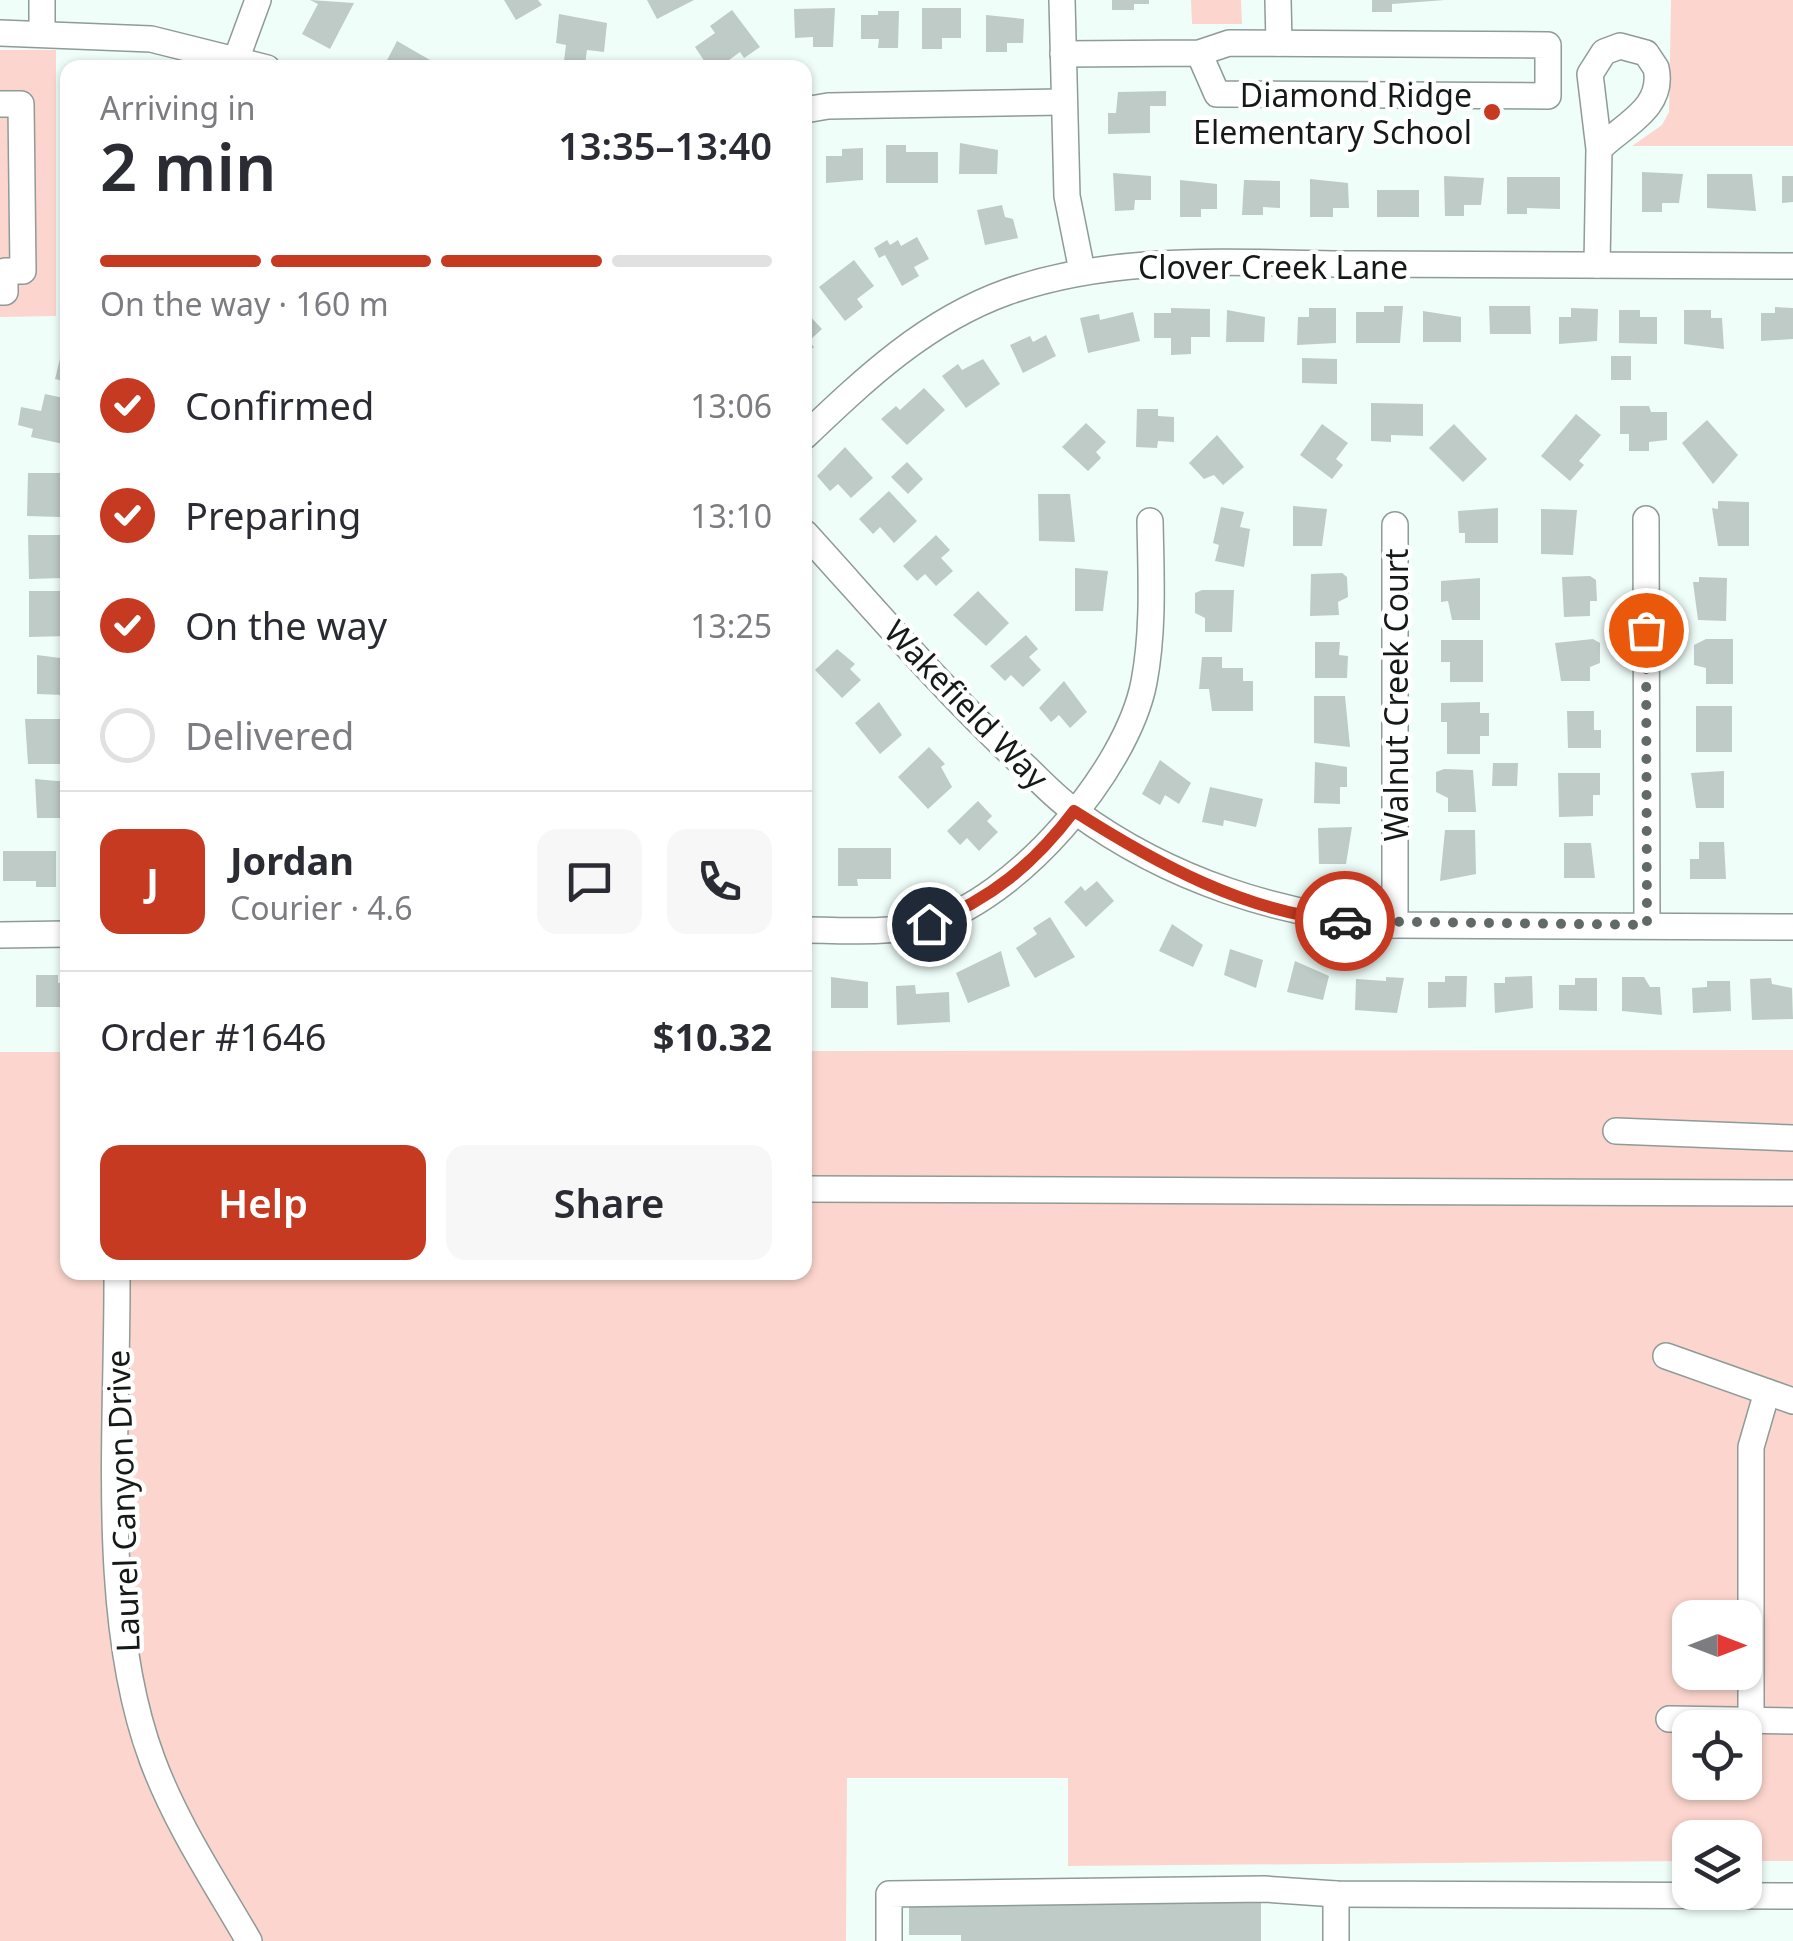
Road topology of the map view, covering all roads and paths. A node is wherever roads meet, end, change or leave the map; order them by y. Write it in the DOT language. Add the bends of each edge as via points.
graph roads {
  1 [pos="42,0"];
  2 [pos="258,0"];
  3 [pos="1062,0"];
  4 [pos="1278,0"];
  5 [pos="0,33"];
  6 [pos="42,33"];
  7 [pos="1278,44"];
  8 [pos="1199,53"];
  9 [pos="1062,54"];
  10 [pos="224,60"];
  11 [pos="236,60"];
  12 [pos="1063,102"];
  13 [pos="0,104"];
  14 [pos="812,109"];
  15 [pos="1599,150"];
  16 [pos="1598,265"];
  17 [pos="1793,266"];
  18 [pos="1082,271"];
  19 [pos="0,292"];
  20 [pos="812,429"];
  21 [pos="1646,519"];
  22 [pos="1150,521"];
  23 [pos="1395,525"];
  24 [pos="812,541"];
  25 [pos="1074,811"];
  26 [pos="1395,925"];
  27 [pos="1647,925"];
  28 [pos="1793,927"];
  29 [pos="812,930"];
  30 [pos="60,934"];
  31 [pos="0,935"];
  32 [pos="1616,1131"];
  33 [pos="1793,1138"];
  34 [pos="812,1189"];
  35 [pos="1793,1193"];
  36 [pos="117,1280"];
  37 [pos="1666,1356"];
  38 [pos="1767,1392"];
  39 [pos="1793,1401"];
  40 [pos="1751,1710"];
  41 [pos="1669,1719"];
  42 [pos="1672,1719"];
  43 [pos="1762,1720"];
  44 [pos="1793,1721"];
  45 [pos="1336,1894"];
  46 [pos="1793,1896"];
  47 [pos="249,1941"];
  48 [pos="889,1941"];
  49 [pos="1336,1941"];
  1 -- 6 [label="street"];
  2 -- 11 [label="street"];
  3 -- 9 [label="street"];
  4 -- 7 [label="street"];
  5 -- 6 [label="street"];
  6 -- 10 [label="street" via="150,39"];
  7 -- 8 [label="street" via="1229,44"];
  7 -- 8 [label="street" via="1548,46 1548,96 1217,94"];
  8 -- 9 [label="street"];
  9 -- 12 [label="street"];
  12 -- 14 [label="street"];
  12 -- 18 [label="street" via="1068,196"];
  13 -- 19 [label="street" via="21,104 23,271 5,271"];
  15 -- 16 [label="street"];
  16 -- 17 [label="street, Clover Creek Lane"];
  16 -- 18 [label="street, Clover Creek Lane" via="1132,265"];
  18 -- 20 [label="street, Clover Creek Lane" via="1006,292 937,325 880,364"];
  21 -- 27 [label="street"];
  22 -- 25 [label="street" via="1152,610 1143,685 1118,750"];
  23 -- 26 [label="street, Walnut Creek Court"];
  24 -- 25 [label="street, Wakefield Way" via="983,727"];
  25 -- 26 [label="street, Wakefield Way" via="1141,854 1212,886 1335,920"];
  25 -- 29 [label="street" via="1049,844 974,906 890,930"];
  26 -- 27 [label="street, Wakefield Way"];
  27 -- 28 [label="street, Wakefield Way"];
  30 -- 31 [label="street"];
  32 -- 33 [label="street"];
  34 -- 35 [label="street"];
  36 -- 47 [label="street, Laurel Canyon Drive" via="118,1589 132,1692 166,1792"];
  37 -- 38 [label="street"];
  38 -- 39 [label="street"];
  38 -- 40 [label="street" via="1751,1447"];
  41 -- 42 [label="street"];
  43 -- 44 [label="street"];
  45 -- 46 [label="street"];
  45 -- 48 [label="street" via="889,1894"];
  45 -- 49 [label="street"];
}
